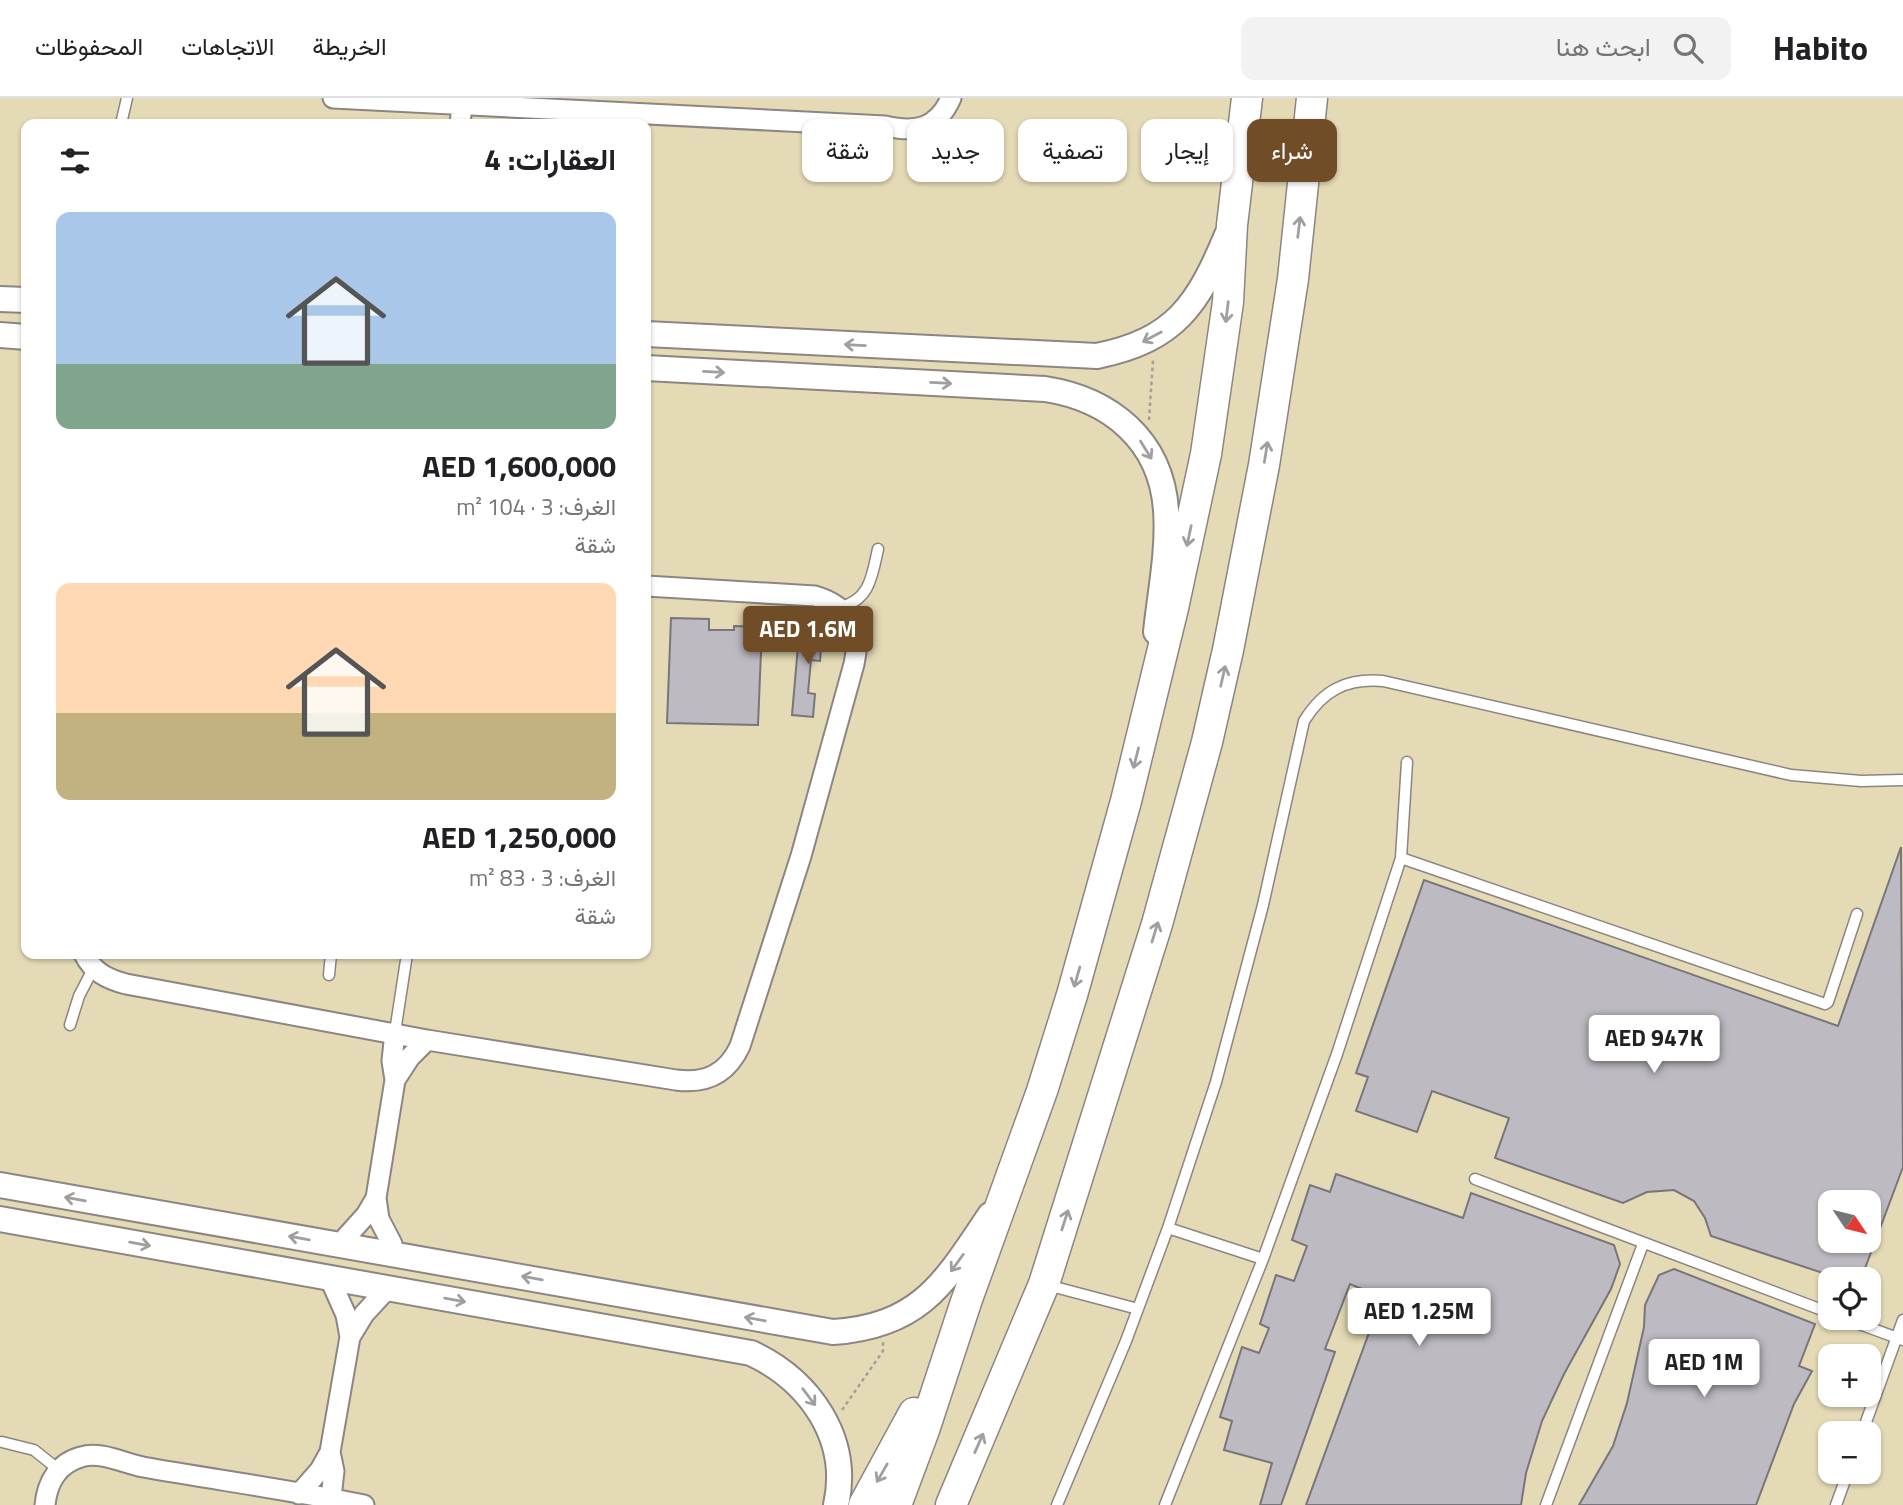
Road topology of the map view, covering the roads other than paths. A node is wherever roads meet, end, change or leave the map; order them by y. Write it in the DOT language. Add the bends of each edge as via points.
graph roads {
  1 [pos="127,98"];
  2 [pos="333,98"];
  3 [pos="940,98"];
  4 [pos="951,98"];
  5 [pos="1247,98"];
  6 [pos="1312,98"];
  7 [pos="461,109"];
  8 [pos="484,109"];
  9 [pos="122,119"];
  10 [pos="802,122"];
  11 [pos="893,124"];
  12 [pos="893,127"];
  13 [pos="1232,225"];
  14 [pos="0,299"];
  15 [pos="21,300"];
  16 [pos="651,334"];
  17 [pos="0,335"];
  18 [pos="21,337"];
  19 [pos="651,368"];
  20 [pos="878,550"];
  21 [pos="651,586"];
  22 [pos="839,607"];
  23 [pos="1150,703"];
  24 [pos="1407,762"];
  25 [pos="1903,780"];
  26 [pos="1401,858"];
  27 [pos="1857,914"];
  28 [pos="330,959"];
  29 [pos="406,959"];
  30 [pos="89,961"];
  31 [pos="328,975"];
  32 [pos="70,1026"];
  33 [pos="395,1032"];
  34 [pos="427,1040"];
  35 [pos="395,1080"];
  36 [pos="1475,1179"];
  37 [pos="0,1185"];
  38 [pos="1010,1186"];
  39 [pos="376,1198"];
  40 [pos="0,1219"];
  41 [pos="1168,1228"];
  42 [pos="1643,1244"];
  43 [pos="339,1245"];
  44 [pos="391,1253"];
  45 [pos="1263,1259"];
  46 [pos="330,1279"];
  47 [pos="1044,1284"];
  48 [pos="388,1288"];
  49 [pos="966,1302"];
  50 [pos="1818,1309"];
  51 [pos="1138,1310"];
  52 [pos="1903,1320"];
  53 [pos="1876,1330"];
  54 [pos="350,1337"];
  55 [pos="1900,1339"];
  56 [pos="1867,1421"];
  57 [pos="2,1443"];
  58 [pos="330,1452"];
  59 [pos="132,1465"];
  60 [pos="59,1470"];
  61 [pos="1844,1484"];
  62 [pos="299,1494"];
  63 [pos="331,1498"];
  64 [pos="45,1505"];
  65 [pos="55,1505"];
  66 [pos="364,1505"];
  67 [pos="836,1505"];
  68 [pos="864,1505"];
  69 [pos="895,1505"];
  70 [pos="951,1505"];
  71 [pos="1057,1505"];
  72 [pos="1165,1505"];
  73 [pos="1546,1505"];
  74 [pos="1836,1505"];
  1 -- 9 [label="lane"];
  2 -- 7 [label="street"];
  3 -- 11 [label="street" via="916,119"];
  4 -- 12 [label="street" via="926,126"];
  5 -- 13 [label="main road"];
  47 -- 6 [label="main road, one-way" via="1157,924 1228,650 1279,372"];
  7 -- 8 [label="street"];
  8 -- 10 [label="street"];
  13 -- 16 [label="street, one-way" via="1199,296 1184,314 1144,342 1097,356"];
  13 -- 23 [label="main road, one-way" via="1228,302 1206,454"];
  14 -- 15 [label="street"];
  17 -- 18 [label="street"];
  19 -- 23 [label="street, one-way" via="1045,389 1071,393 1118,416 1152,458 1166,510"];
  20 -- 22 [label="lane" via="867,590 851,604"];
  21 -- 22 [label="street" via="815,596"];
  22 -- 34 [label="street" via="856,633 855,664 761,983 733,1060 722,1072 691,1082"];
  23 -- 38 [label="main road, one-way" via="1093,922"];
  24 -- 26 [label="lane"];
  25 -- 41 [label="lane" via="1791,775 1383,681 1364,679 1328,691 1304,721 1241,993"];
  26 -- 27 [label="lane" via="1825,1004"];
  26 -- 45 [label="lane"];
  28 -- 31 [label="lane"];
  29 -- 33 [label="lane"];
  30 -- 32 [label="lane"];
  30 -- 33 [label="street" via="103,976 126,984"];
  33 -- 34 [label="street"];
  33 -- 35 [label="street"];
  34 -- 35 [label="street"];
  35 -- 39 [label="street"];
  36 -- 42 [label="lane"];
  43 -- 37 [label="street, one-way"];
  38 -- 44 [label="street, one-way" via="928,1298 907,1313 859,1330 820,1330"];
  38 -- 49 [label="main road"];
  39 -- 43 [label="street"];
  39 -- 44 [label="street"];
  40 -- 46 [label="street, one-way"];
  41 -- 45 [label="lane"];
  41 -- 51 [label="lane"];
  42 -- 50 [label="lane"];
  42 -- 73 [label="lane"];
  43 -- 44 [label="street"];
  45 -- 72 [label="lane"];
  46 -- 48 [label="street"];
  46 -- 54 [label="street"];
  47 -- 51 [label="lane"];
  70 -- 47 [label="main road, one-way"];
  48 -- 54 [label="street"];
  48 -- 67 [label="street, one-way" via="751,1353 774,1363 810,1397 834,1442 839,1467"];
  49 -- 68 [label="main road, one-way"];
  49 -- 69 [label="main road" via="925,1430"];
  51 -- 71 [label="lane"];
  52 -- 55 [label="lane"];
  53 -- 55 [label="lane"];
  54 -- 58 [label="street"];
  55 -- 56 [label="lane"];
  57 -- 60 [label="lane" via="34,1450"];
  58 -- 62 [label="street"];
  58 -- 63 [label="street" via="334,1471"];
  59 -- 60 [label="street" via="91,1455"];
  59 -- 62 [label="street"];
  59 -- 65 [label="street" via="84,1468 63,1484"];
  60 -- 64 [label="street" via="49,1484"];
  61 -- 74 [label="lane"];
  62 -- 63 [label="street"];
  63 -- 66 [label="street"];
}
